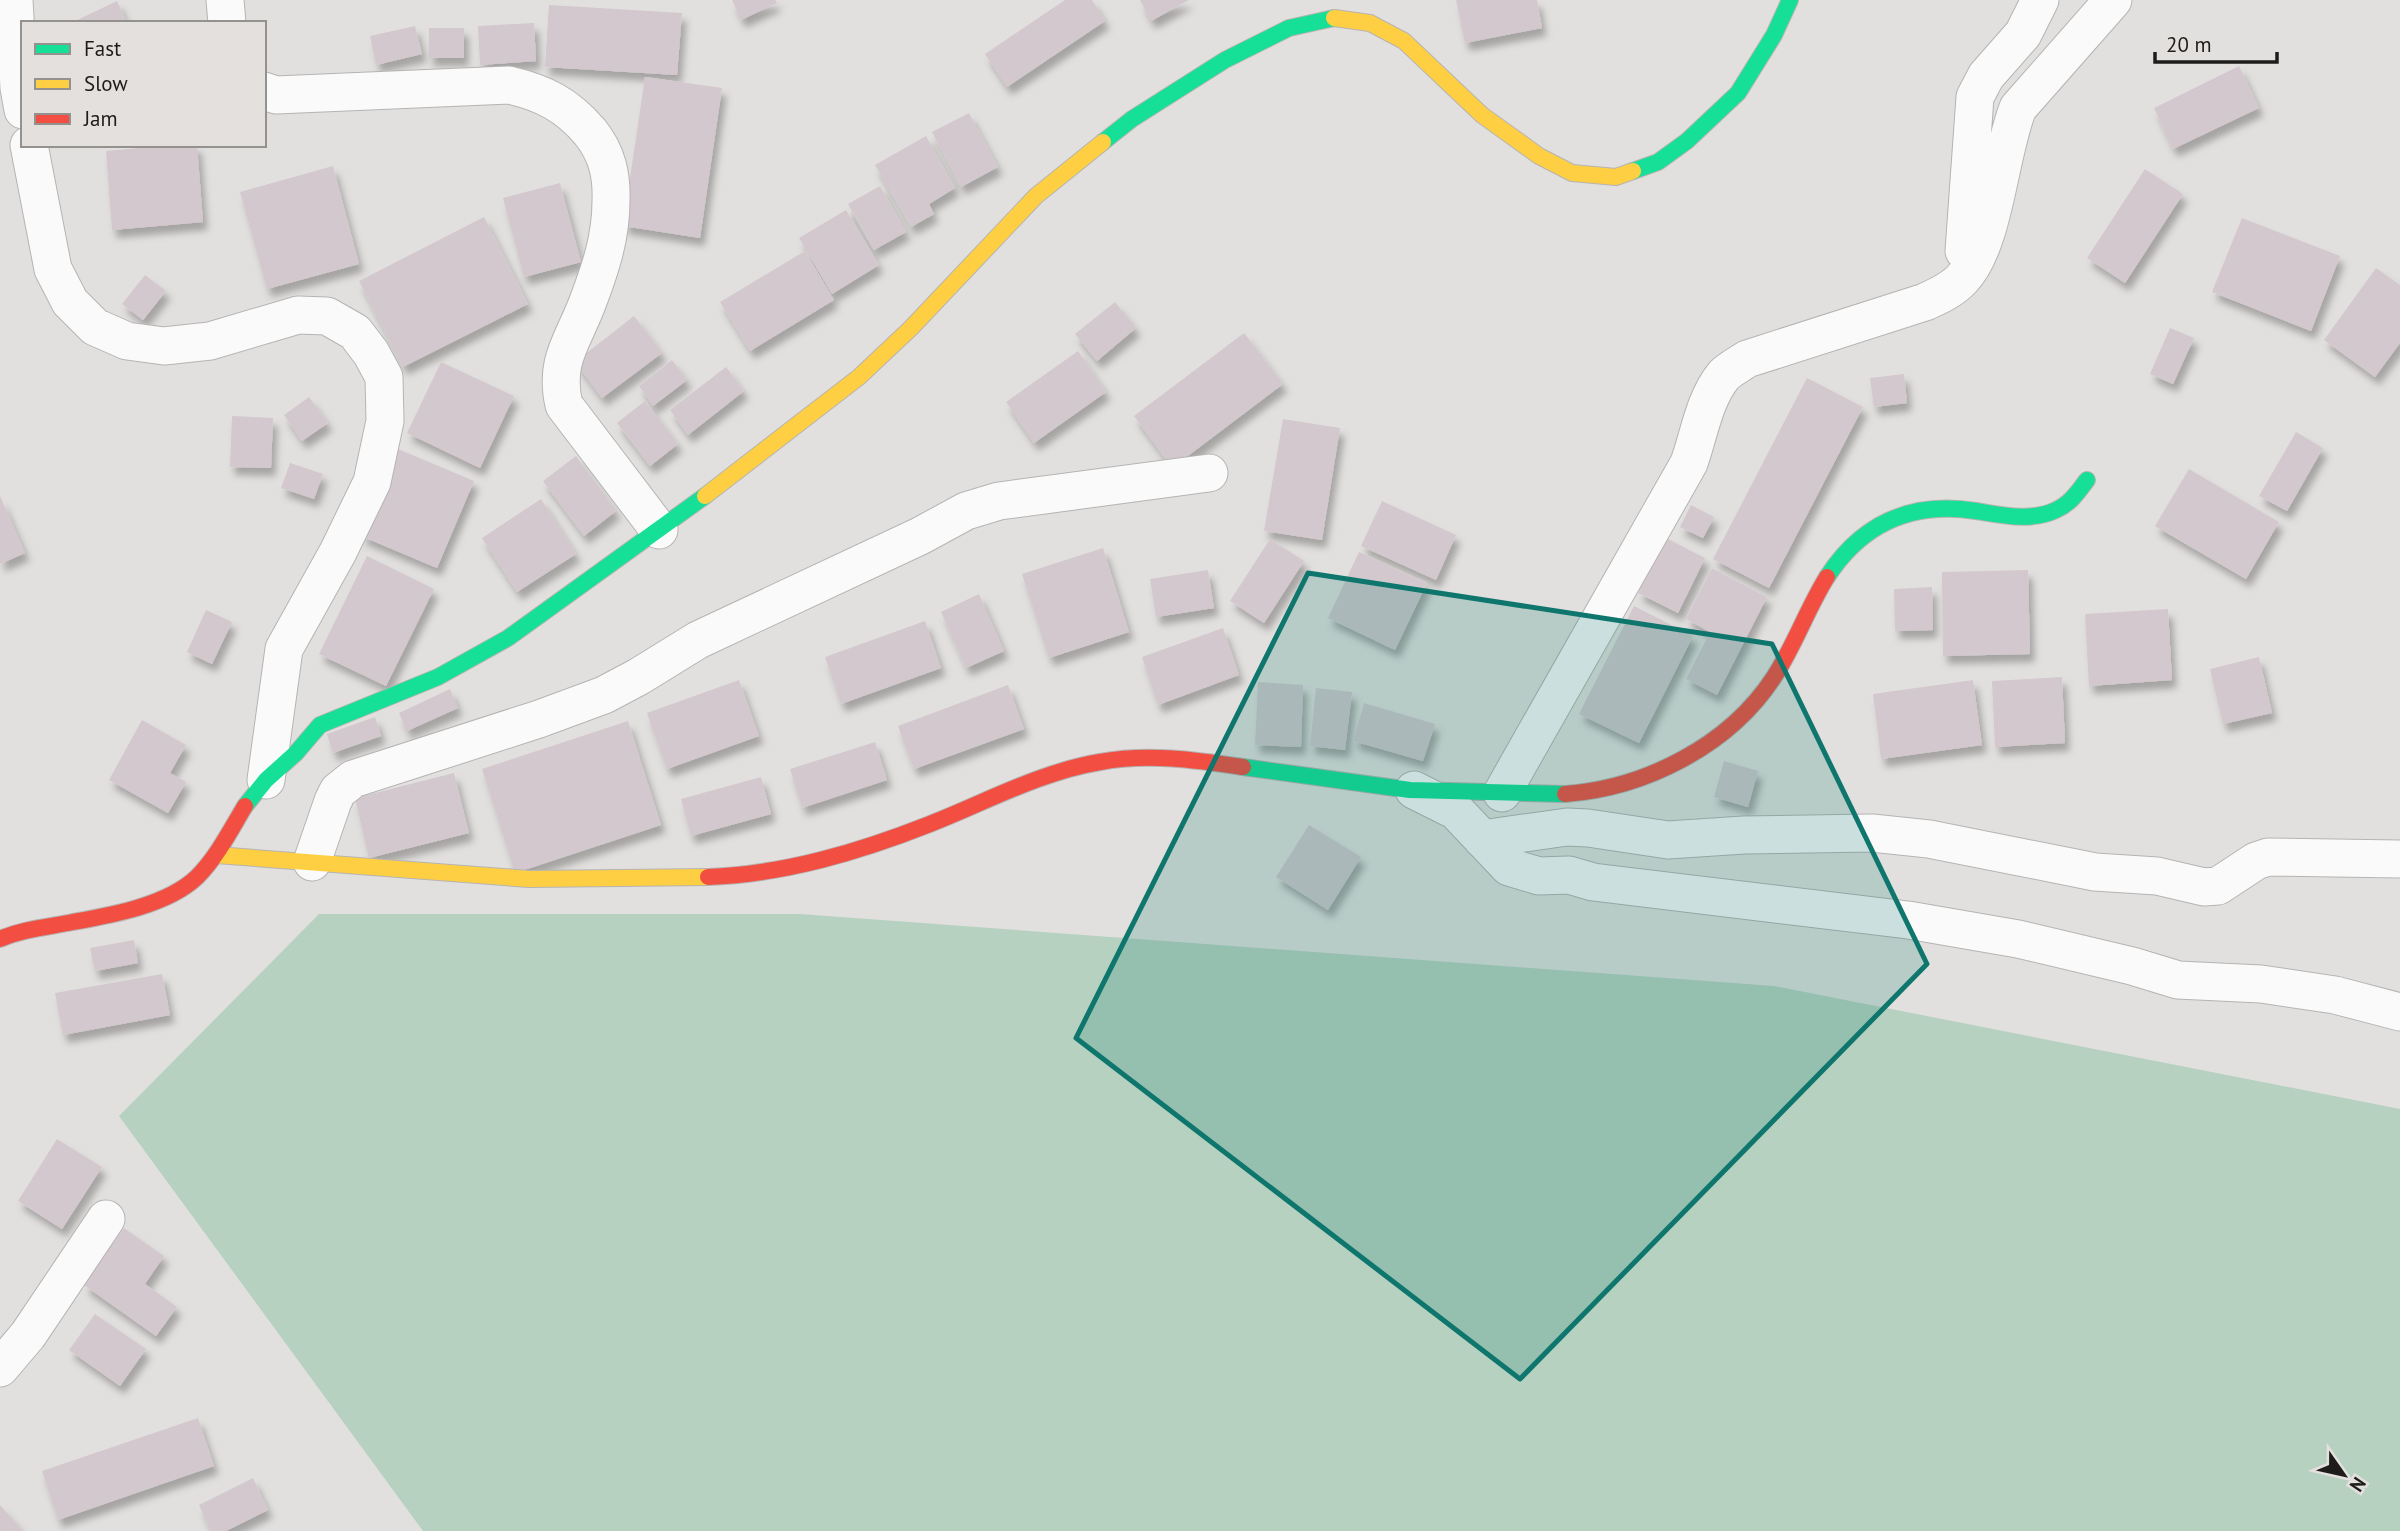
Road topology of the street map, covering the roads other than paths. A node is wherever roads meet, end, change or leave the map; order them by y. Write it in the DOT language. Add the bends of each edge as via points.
graph roads {
  1 [pos="14,0"];
  2 [pos="225,0"];
  3 [pos="1790,0"];
  4 [pos="2040,0"];
  5 [pos="2113,0"];
  6 [pos="227,21"];
  7 [pos="266,92"];
  8 [pos="21,99"];
  9 [pos="29,147"];
  10 [pos="1962,280"];
  11 [pos="1209,473"];
  12 [pos="2087,480"];
  13 [pos="659,530"];
  14 [pos="266,780"];
  15 [pos="1414,790"];
  16 [pos="1502,793"];
  17 [pos="1482,839"];
  18 [pos="216,855"];
  19 [pos="2400,859"];
  20 [pos="312,862"];
  21 [pos="0,939"];
  22 [pos="2400,1012"];
  23 [pos="106,1219"];
  24 [pos="0,1368"];
  1 -- 8 [label="street"];
  2 -- 6 [label="street"];
  3 -- 13 [label="street" via="1738,93 1658,162 1616,177 1573,173 1539,156 1482,116 1404,41 1370,23 1332,18 1289,27 1225,60 1132,119 1036,196 859,377"];
  4 -- 10 [label="street" via="2023,34 1986,76 1975,97"];
  5 -- 10 [label="street" via="2018,108 1982,245"];
  7 -- 13 [label="street" via="276,95 509,85 532,90 573,113 607,159 611,219 608,245 561,367 559,385 571,416"];
  9 -- 14 [label="street" via="53,269 70,302 95,327 127,341 164,346 210,341 299,315 327,316 355,332 384,377 385,421 372,482 284,649"];
  10 -- 16 [label="street" via="1925,302 1747,359 1726,373 1714,391 1689,463"];
  11 -- 20 [label="street" via="999,501 966,511 698,640 604,695 353,779 338,790"];
  12 -- 16 [label="street" via="2068,504 2044,515 2014,518 1957,509 1901,515 1879,525 1843,554 1784,662 1722,733 1634,781 1576,795"];
  13 -- 14 [label="street" via="508,638 438,677 320,725"];
  14 -- 18 [label="street"];
  15 -- 16 [label="street"];
  15 -- 17 [label="street" via="1456,811"];
  15 -- 20 [label="street" via="1207,762 1127,758 1055,774 902,834 783,869 690,877 511,879"];
  17 -- 19 [label="street" via="1567,827 1668,840 1872,833 2204,887 2218,886 2268,857"];
  17 -- 22 [label="street" via="1509,867 1539,876 1569,875 1593,882 1908,920 2018,939 2178,980 2261,984 2335,995"];
  18 -- 20 [label="street"];
  18 -- 21 [label="street" via="172,897"];
  23 -- 24 [label="street" via="28,1335"];
}
